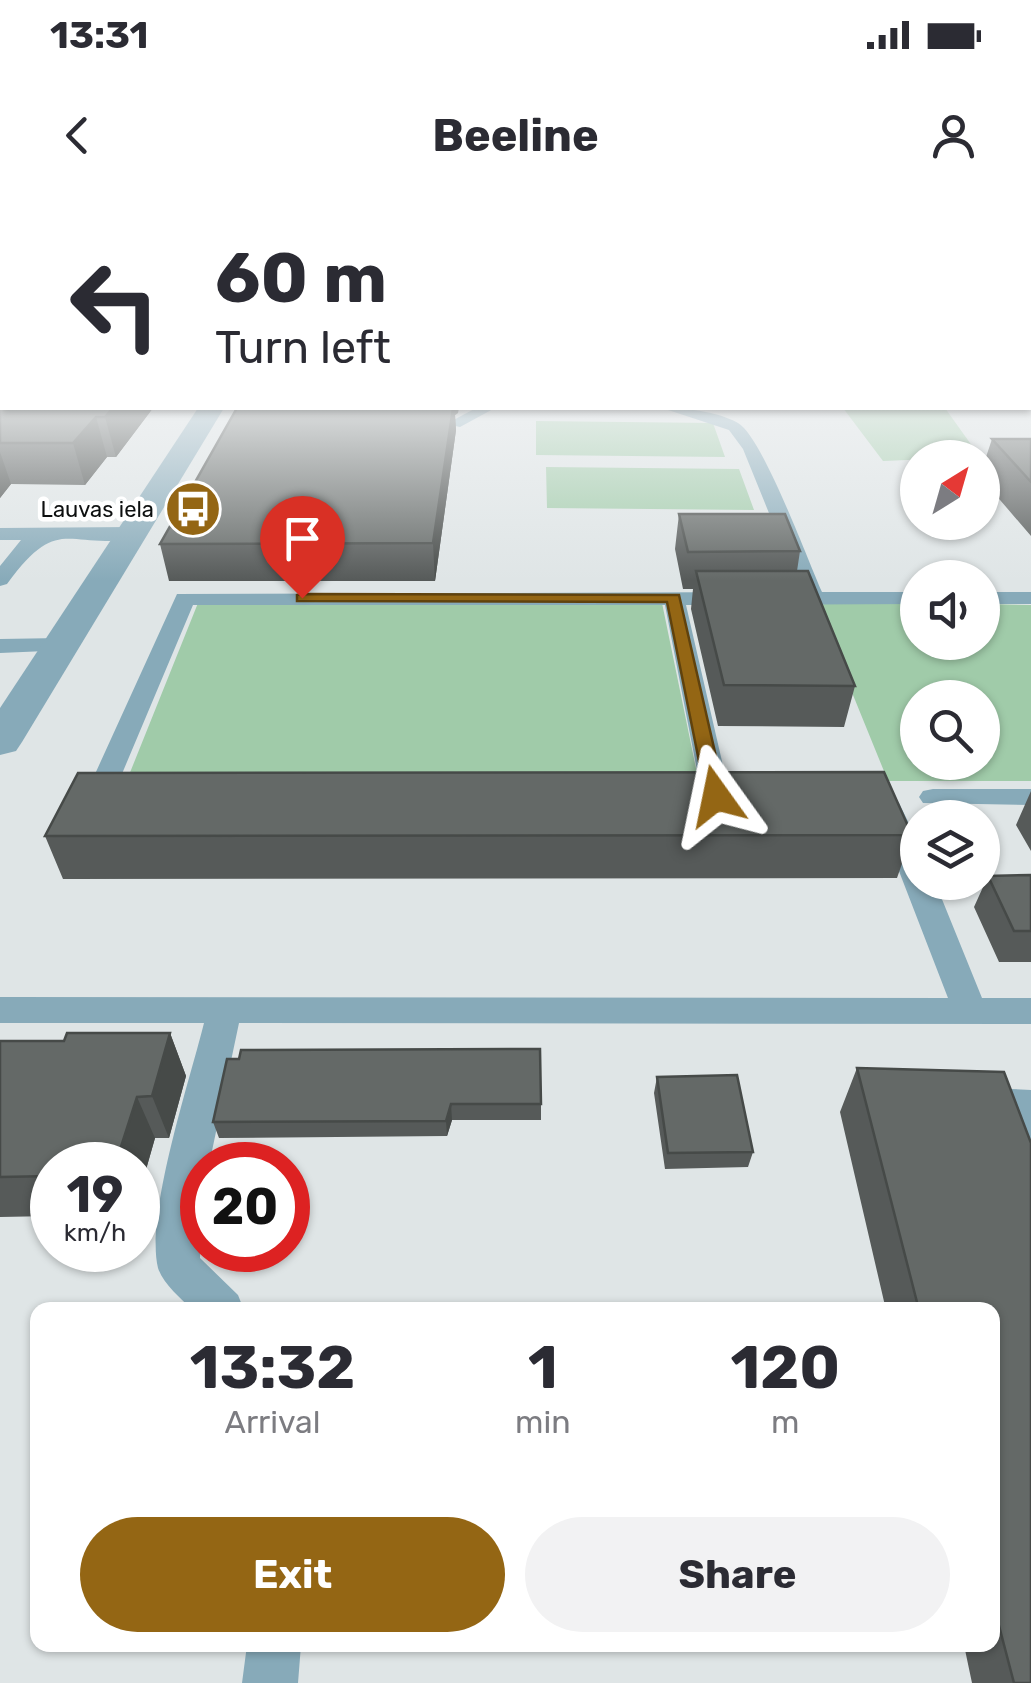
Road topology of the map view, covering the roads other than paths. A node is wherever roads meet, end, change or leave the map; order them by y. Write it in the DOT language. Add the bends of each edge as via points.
graph roads {
  1 [pos="188,443"];
  2 [pos="747,443"];
  3 [pos="133,533"];
  4 [pos="0,534"];
  5 [pos="45,534"];
  6 [pos="0,580"];
  7 [pos="674,598"];
  8 [pos="814,598"];
  9 [pos="900,598"];
  10 [pos="1000,598"];
  11 [pos="1031,598"];
  12 [pos="61,645"];
  13 [pos="0,646"];
  14 [pos="0,742"];
  15 [pos="138,796"];
  16 [pos="716,796"];
  17 [pos="865,796"];
  18 [pos="933,796"];
  19 [pos="1031,798"];
  20 [pos="900,836"];
  21 [pos="926,900"];
  22 [pos="0,1010"];
  23 [pos="224,1010"];
  24 [pos="970,1011"];
  25 [pos="1031,1011"];
  26 [pos="1031,1105"];
  27 [pos="1031,1156"];
  28 [pos="214,1302"];
  29 [pos="273,1652"];
  30 [pos="270,1683"];
  1 -- 3 [label="street"];
  2 -- 8 [label="lane"];
  3 -- 5 [label="lane"];
  3 -- 12 [label="street"];
  4 -- 5 [label="lane"];
  5 -- 6 [label="lane" via="25,546"];
  7 -- 8 [label="lane"];
  7 -- 15 [label="lane" via="185,598 99,796"];
  7 -- 16 [label="lane"];
  8 -- 9 [label="lane"];
  10 -- 11 [label="lane"];
  12 -- 13 [label="lane"];
  12 -- 14 [label="street"];
  17 -- 20 [label="lane" via="884,796"];
  18 -- 19 [label="lane"];
  21 -- 24 [label="lane"];
  22 -- 23 [label="lane"];
  23 -- 24 [label="lane"];
  23 -- 28 [label="lane" via="180,1208 179,1266"];
  24 -- 25 [label="lane"];
  26 -- 27 [label="lane" via="1010,1104"];
  29 -- 30 [label="lane"];
}
